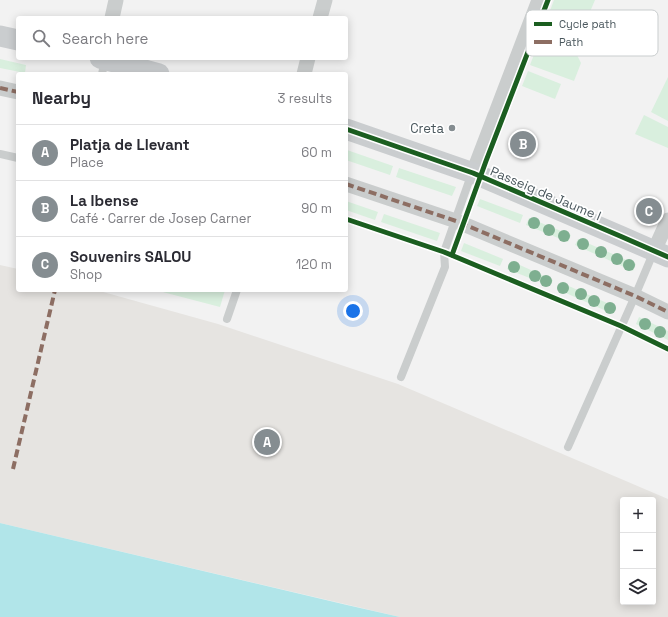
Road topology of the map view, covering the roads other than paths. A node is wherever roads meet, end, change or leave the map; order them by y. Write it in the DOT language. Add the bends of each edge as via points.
graph roads {
  1 [pos="116,0"];
  2 [pos="325,0"];
  3 [pos="539,0"];
  4 [pos="535,10"];
  5 [pos="112,16"];
  6 [pos="321,16"];
  7 [pos="526,34"];
  8 [pos="0,36"];
  9 [pos="16,40"];
  10 [pos="308,60"];
  11 [pos="103,62"];
  12 [pos="150,72"];
  13 [pos="304,72"];
  14 [pos="0,88"];
  15 [pos="16,92"];
  16 [pos="348,130"];
  17 [pos="0,154"];
  18 [pos="16,158"];
  19 [pos="473,174"];
  20 [pos="348,185"];
  21 [pos="668,220"];
  22 [pos="456,222"];
  23 [pos="661,254"];
  24 [pos="235,292"];
  25 [pos="635,296"];
  26 [pos="668,312"];
  27 [pos="227,319"];
  28 [pos="401,377"];
  29 [pos="568,447"];
  1 -- 5 [label="street"];
  2 -- 6 [label="street"];
  3 -- 4 [label="street"];
  7 -- 19 [label="street"];
  8 -- 9 [label="street"];
  10 -- 13 [label="street"];
  11 -- 12 [label="street"];
  14 -- 15 [label="street"];
  16 -- 19 [label="street, Passeig de Jaume I"];
  17 -- 18 [label="lane"];
  19 -- 22 [label="lane"];
  19 -- 23 [label="street, Passeig de Jaume I"];
  20 -- 22 [label="street"];
  21 -- 23 [label="street"];
  22 -- 25 [label="street"];
  22 -- 28 [label="lane" via="444,252 445,267"];
  23 -- 25 [label="lane"];
  24 -- 27 [label="lane"];
  25 -- 26 [label="street"];
  25 -- 29 [label="lane"];
}
